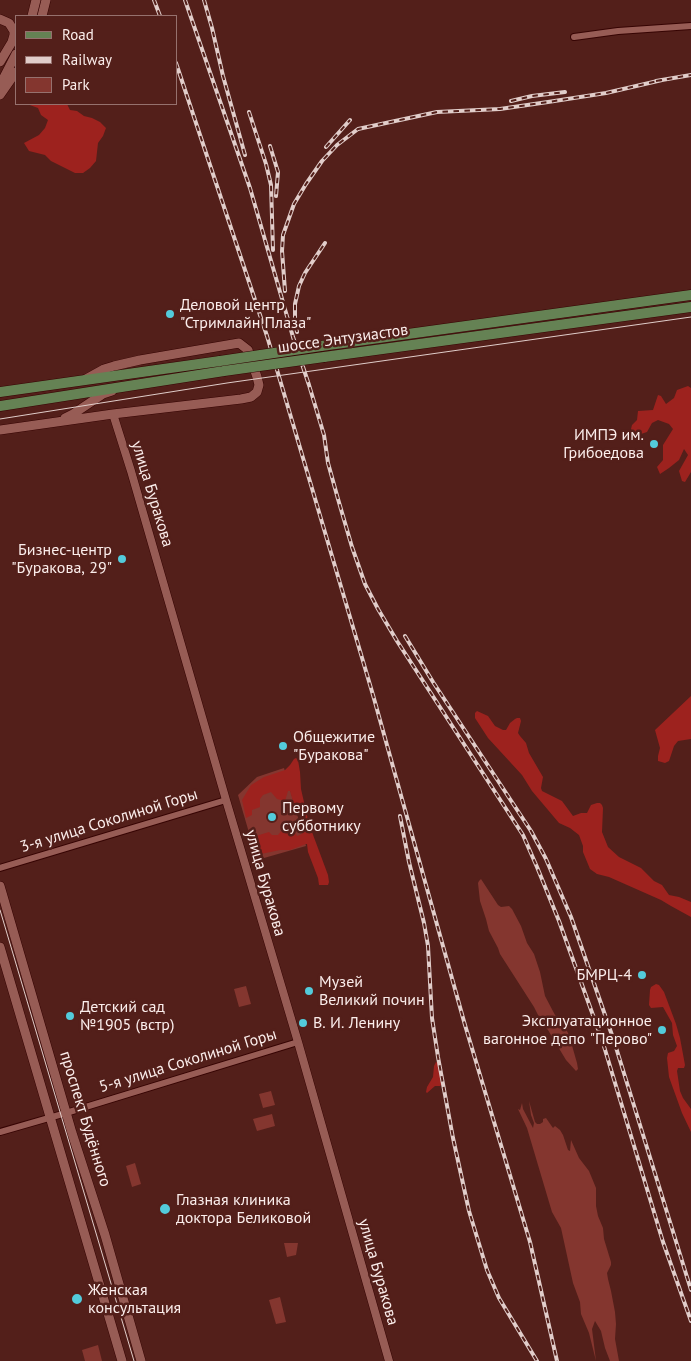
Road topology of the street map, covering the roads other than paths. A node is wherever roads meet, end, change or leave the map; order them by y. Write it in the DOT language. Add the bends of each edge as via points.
graph roads {
  1 [pos="36,0"];
  2 [pos="46,0"];
  3 [pos="32,15"];
  4 [pos="42,15"];
  5 [pos="0,20"];
  6 [pos="691,26"];
  7 [pos="574,37"];
  8 [pos="15,56"];
  9 [pos="0,62"];
  10 [pos="15,73"];
  11 [pos="0,85"];
  12 [pos="0,95"];
  13 [pos="691,295"];
  14 [pos="691,307"];
  15 [pos="84,380"];
  16 [pos="122,387"];
  17 [pos="0,392"];
  18 [pos="0,406"];
  19 [pos="113,414"];
  20 [pos="53,422"];
  21 [pos="0,430"];
  22 [pos="226,800"];
  23 [pos="0,868"];
  24 [pos="0,886"];
  25 [pos="0,947"];
  26 [pos="298,1042"];
  27 [pos="66,1113"];
  28 [pos="51,1118"];
  29 [pos="0,1132"];
  30 [pos="122,1361"];
  31 [pos="141,1361"];
  32 [pos="389,1361"];
  1 -- 3 [label="main road"];
  2 -- 4 [label="main road"];
  5 -- 9 [label="main road" via="8,23 14,35"];
  6 -- 7 [label="street"];
  8 -- 11 [label="main road"];
  10 -- 12 [label="main road"];
  13 -- 15 [label="main road, шоссе Энтузиастов, bridge"];
  14 -- 16 [label="main road, шоссе Энтузиастов, bridge"];
  15 -- 17 [label="main road, шоссе Энтузиастов"];
  15 -- 19 [label="main road" via="109,367 239,343 248,350 258,377 257,392 251,397"];
  16 -- 18 [label="main road, шоссе Энтузиастов"];
  16 -- 20 [label="main road"];
  19 -- 20 [label="main road"];
  19 -- 22 [label="street, улица Буракова"];
  20 -- 21 [label="main road"];
  22 -- 23 [label="street, 3-я улица Соколиной Горы"];
  22 -- 26 [label="street, улица Буракова"];
  24 -- 27 [label="main road, проспект Будённого"];
  25 -- 28 [label="main road, проспект Будённого"];
  26 -- 27 [label="street, 5-я улица Соколиной Горы"];
  26 -- 32 [label="street, улица Буракова"];
  27 -- 28 [label="street, 5-я улица Соколиной Горы"];
  27 -- 31 [label="main road, проспект Будённого"];
  28 -- 29 [label="street, 5-я улица Соколиной Горы"];
  28 -- 30 [label="main road, проспект Будённого"];
}
